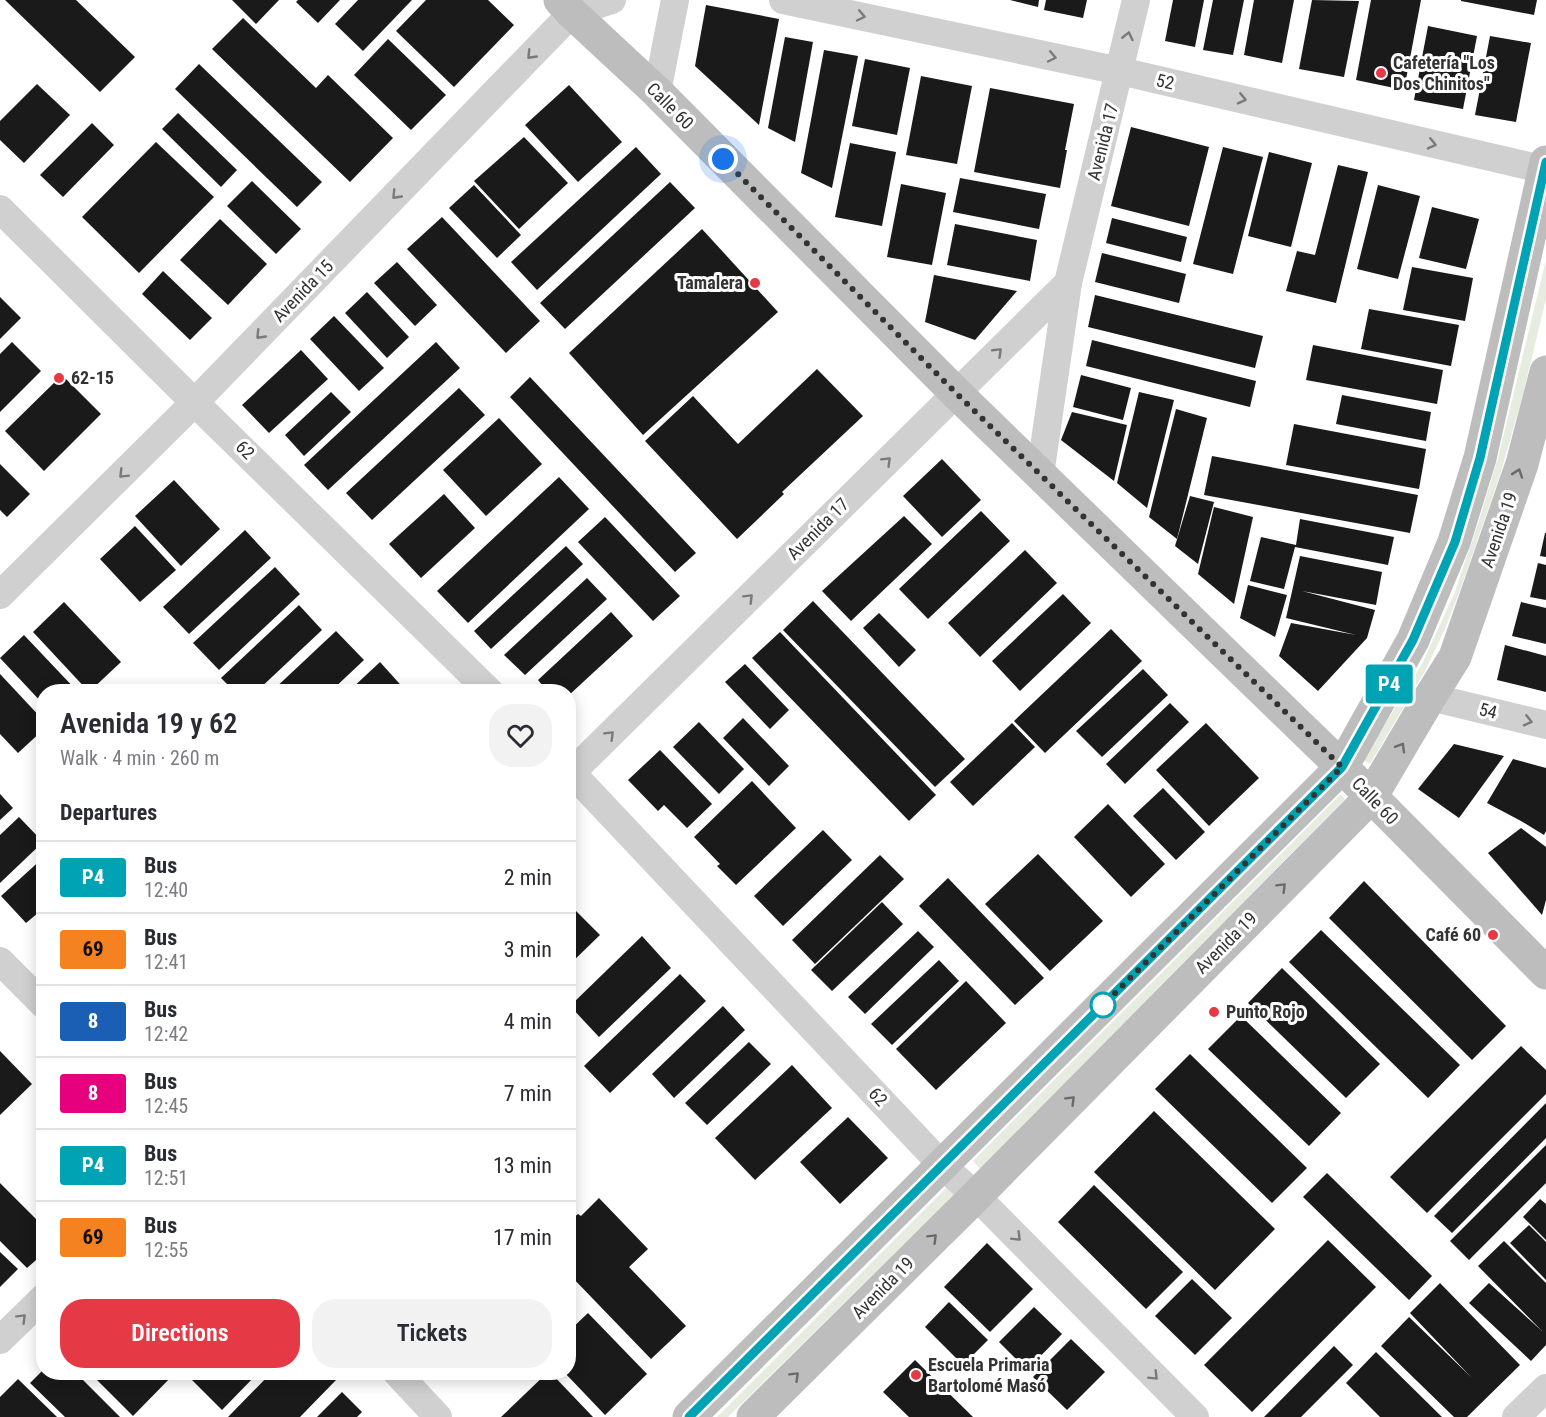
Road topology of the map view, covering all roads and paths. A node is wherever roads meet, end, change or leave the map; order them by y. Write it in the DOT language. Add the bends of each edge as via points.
graph roads {
  1 [pos="612,0"];
  2 [pos="675,0"];
  3 [pos="783,0"];
  4 [pos="1136,0"];
  5 [pos="566,7"];
  6 [pos="1120,71"];
  7 [pos="657,92"];
  8 [pos="1545,167"];
  9 [pos="0,209"];
  10 [pos="1068,283"];
  11 [pos="1546,372"];
  12 [pos="956,393"];
  13 [pos="195,402"];
  14 [pos="1040,474"];
  15 [pos="0,595"];
  16 [pos="482,684"];
  17 [pos="1430,697"];
  18 [pos="1546,725"];
  19 [pos="576,767"];
  20 [pos="1342,767"];
  21 [pos="576,779"];
  22 [pos="1371,797"];
  23 [pos="0,961"];
  24 [pos="1546,974"];
  25 [pos="36,997"];
  26 [pos="942,1165"];
  27 [pos="976,1196"];
  28 [pos="36,1305"];
  29 [pos="0,1340"];
  30 [pos="403,1380"];
  31 [pos="1546,1388"];
  32 [pos="438,1417"];
  33 [pos="689,1417"];
  34 [pos="753,1417"];
  35 [pos="1195,1417"];
  36 [pos="1516,1417"];
  1 -- 5 [label="street, Avenida 15"];
  2 -- 7 [label="street"];
  3 -- 6 [label="street, 52, one-way"];
  6 -- 4 [label="street, Avenida 17, one-way"];
  5 -- 7 [label="main road, Calle 60"];
  5 -- 13 [label="street, Avenida 15, one-way"];
  6 -- 8 [label="street, 52, one-way"];
  6 -- 10 [label="street, Avenida 17"];
  7 -- 12 [label="main road, Calle 60"];
  8 -- 20 [label="main road" via="1480,458 1455,542 1413,640"];
  9 -- 13 [label="street, 62"];
  12 -- 10 [label="street, Avenida 17, one-way"];
  10 -- 14 [label="street, Avenida 17"];
  17 -- 11 [label="main road, Avenida 19, one-way" via="1455,657 1522,464"];
  12 -- 14 [label="main road, Calle 60"];
  19 -- 12 [label="street, Avenida 17, one-way"];
  13 -- 15 [label="street, Avenida 15, one-way"];
  13 -- 16 [label="street, 62"];
  14 -- 20 [label="main road, Calle 60"];
  17 -- 18 [label="street, 54, one-way"];
  22 -- 17 [label="main road, Avenida 19, one-way"];
  20 -- 22 [label="main road, Calle 60"];
  20 -- 26 [label="main road"];
  21 -- 26 [label="street, 62"];
  22 -- 24 [label="main road, Calle 60"];
  27 -- 22 [label="main road, Avenida 19, one-way"];
  23 -- 25 [label="street"];
  26 -- 27 [label="street, 62"];
  26 -- 33 [label="main road"];
  34 -- 27 [label="main road, Avenida 19, one-way"];
  27 -- 35 [label="street, 62, one-way"];
  29 -- 28 [label="street, one-way"];
  30 -- 32 [label="street"];
  31 -- 36 [label="street"];
}
